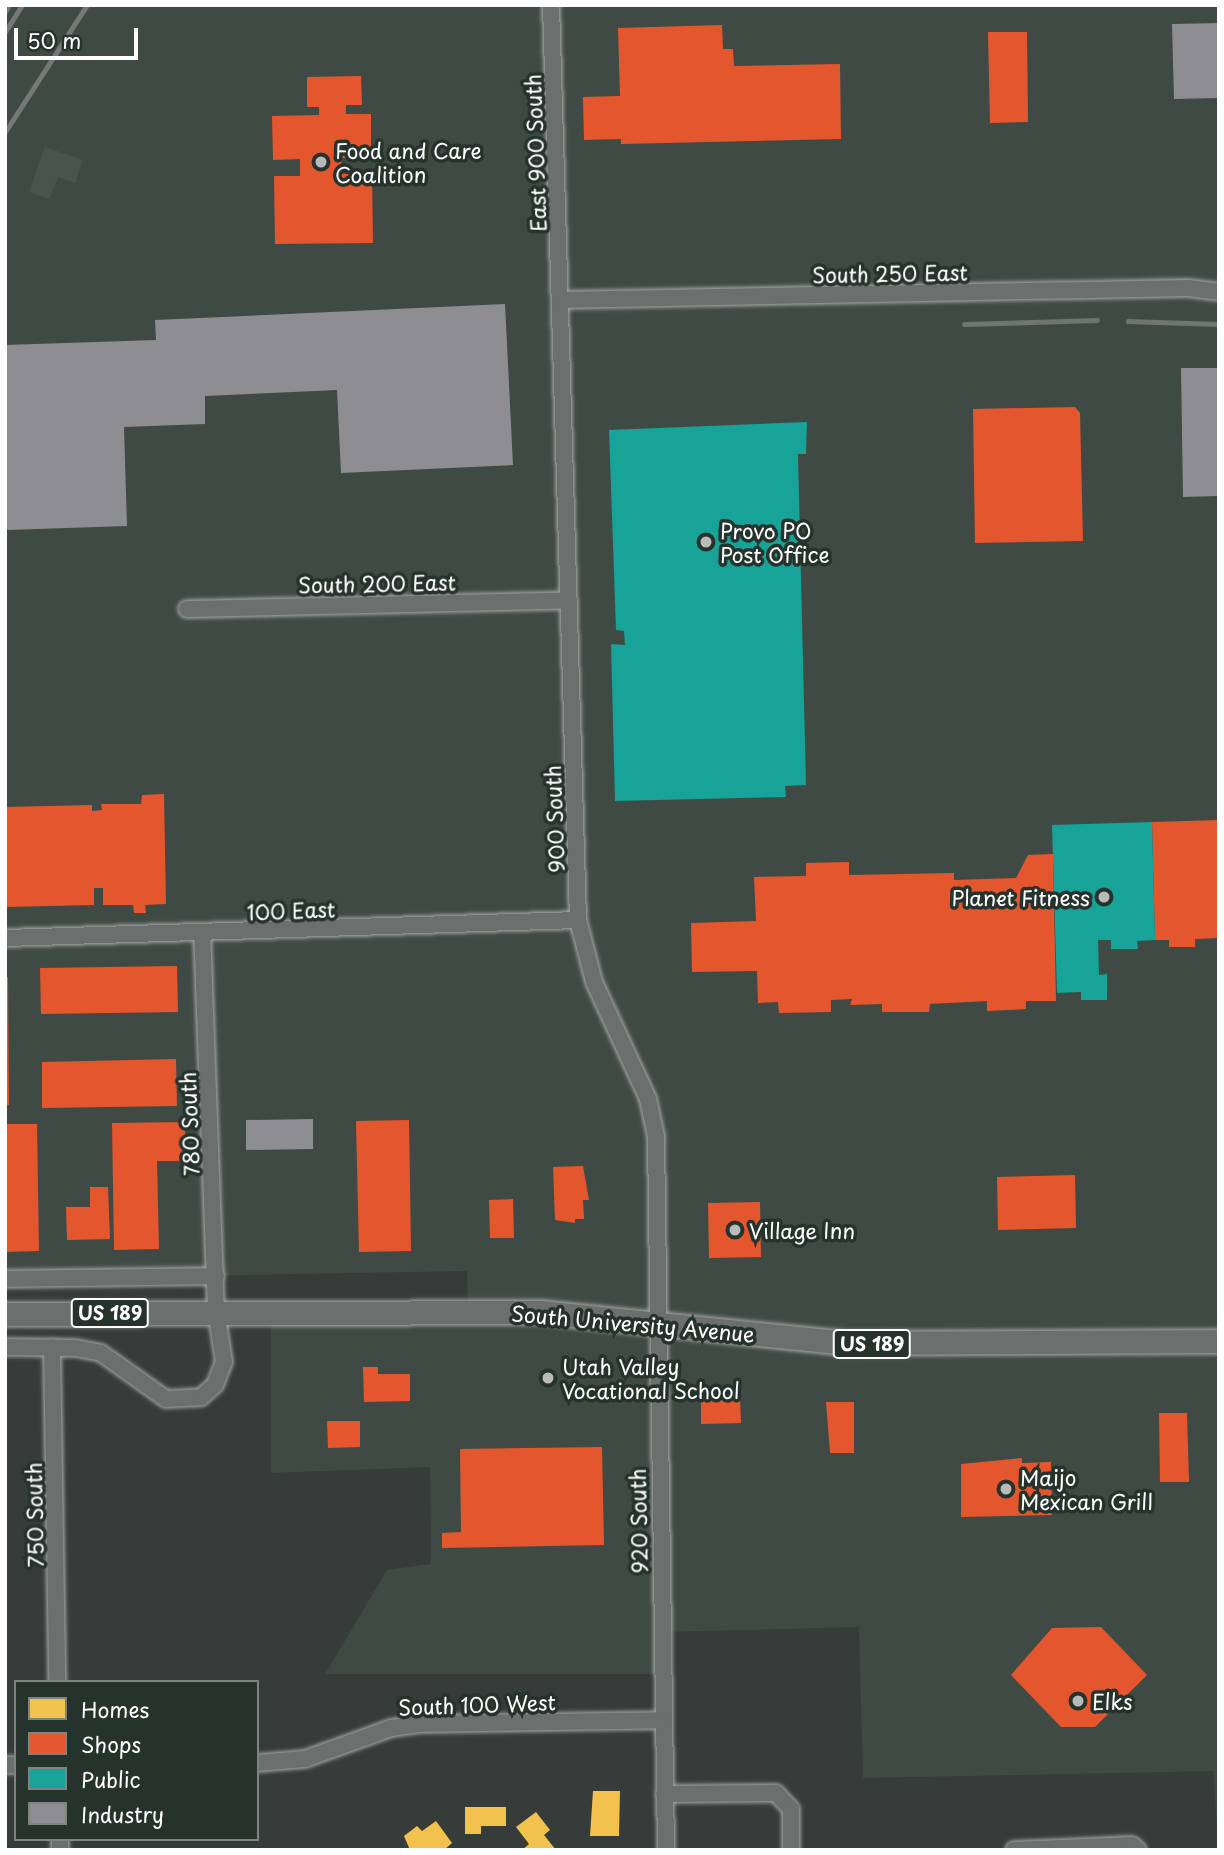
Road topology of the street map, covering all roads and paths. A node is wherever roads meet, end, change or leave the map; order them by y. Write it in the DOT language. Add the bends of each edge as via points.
graph roads {
  1 [pos="551,5"];
  2 [pos="1219,292"];
  3 [pos="561,300"];
  4 [pos="569,600"];
  5 [pos="187,609"];
  6 [pos="578,920"];
  7 [pos="202,935"];
  8 [pos="5,938"];
  9 [pos="216,1276"];
  10 [pos="5,1279"];
  11 [pos="216,1311"];
  12 [pos="5,1314"];
  13 [pos="656,1321"];
  14 [pos="1219,1341"];
  15 [pos="5,1347"];
  16 [pos="52,1347"];
  17 [pos="57,1680"];
  18 [pos="662,1720"];
  19 [pos="259,1763"];
  20 [pos="664,1794"];
  21 [pos="666,1850"];
  22 [pos="791,1850"];
  23 [pos="1014,1850"];
  24 [pos="1138,1850"];
  1 -- 3 [label="street, East 900 South"];
  2 -- 3 [label="street, South 250 East" via="1188,288"];
  3 -- 4 [label="street, 900 South"];
  4 -- 5 [label="street, South 200 East"];
  4 -- 6 [label="street, 900 South"];
  6 -- 7 [label="street, 100 East"];
  6 -- 13 [label="street, 900 South" via="594,982 648,1099 656,1137"];
  7 -- 8 [label="street, 100 East"];
  7 -- 9 [label="street, 780 South"];
  9 -- 10 [label="street"];
  9 -- 11 [label="street, 780 South"];
  11 -- 12 [label="highway, South University Avenue / US 189"];
  11 -- 13 [label="highway, South University Avenue / US 189" via="542,1312"];
  11 -- 16 [label="street, 780 South" via="224,1362 215,1385 201,1397 166,1399 101,1353"];
  13 -- 14 [label="highway, South University Avenue / US 189" via="845,1343"];
  13 -- 18 [label="street, 920 South"];
  15 -- 16 [label="street"];
  16 -- 17 [label="street, 750 South"];
  18 -- 19 [label="street, South 100 West" via="419,1724 391,1728 305,1759"];
  18 -- 20 [label="street, 920 South"];
  20 -- 21 [label="street, 920 South"];
  20 -- 22 [label="street" via="776,1793 791,1809"];
  23 -- 24 [label="street" via="1132,1846"];
}
